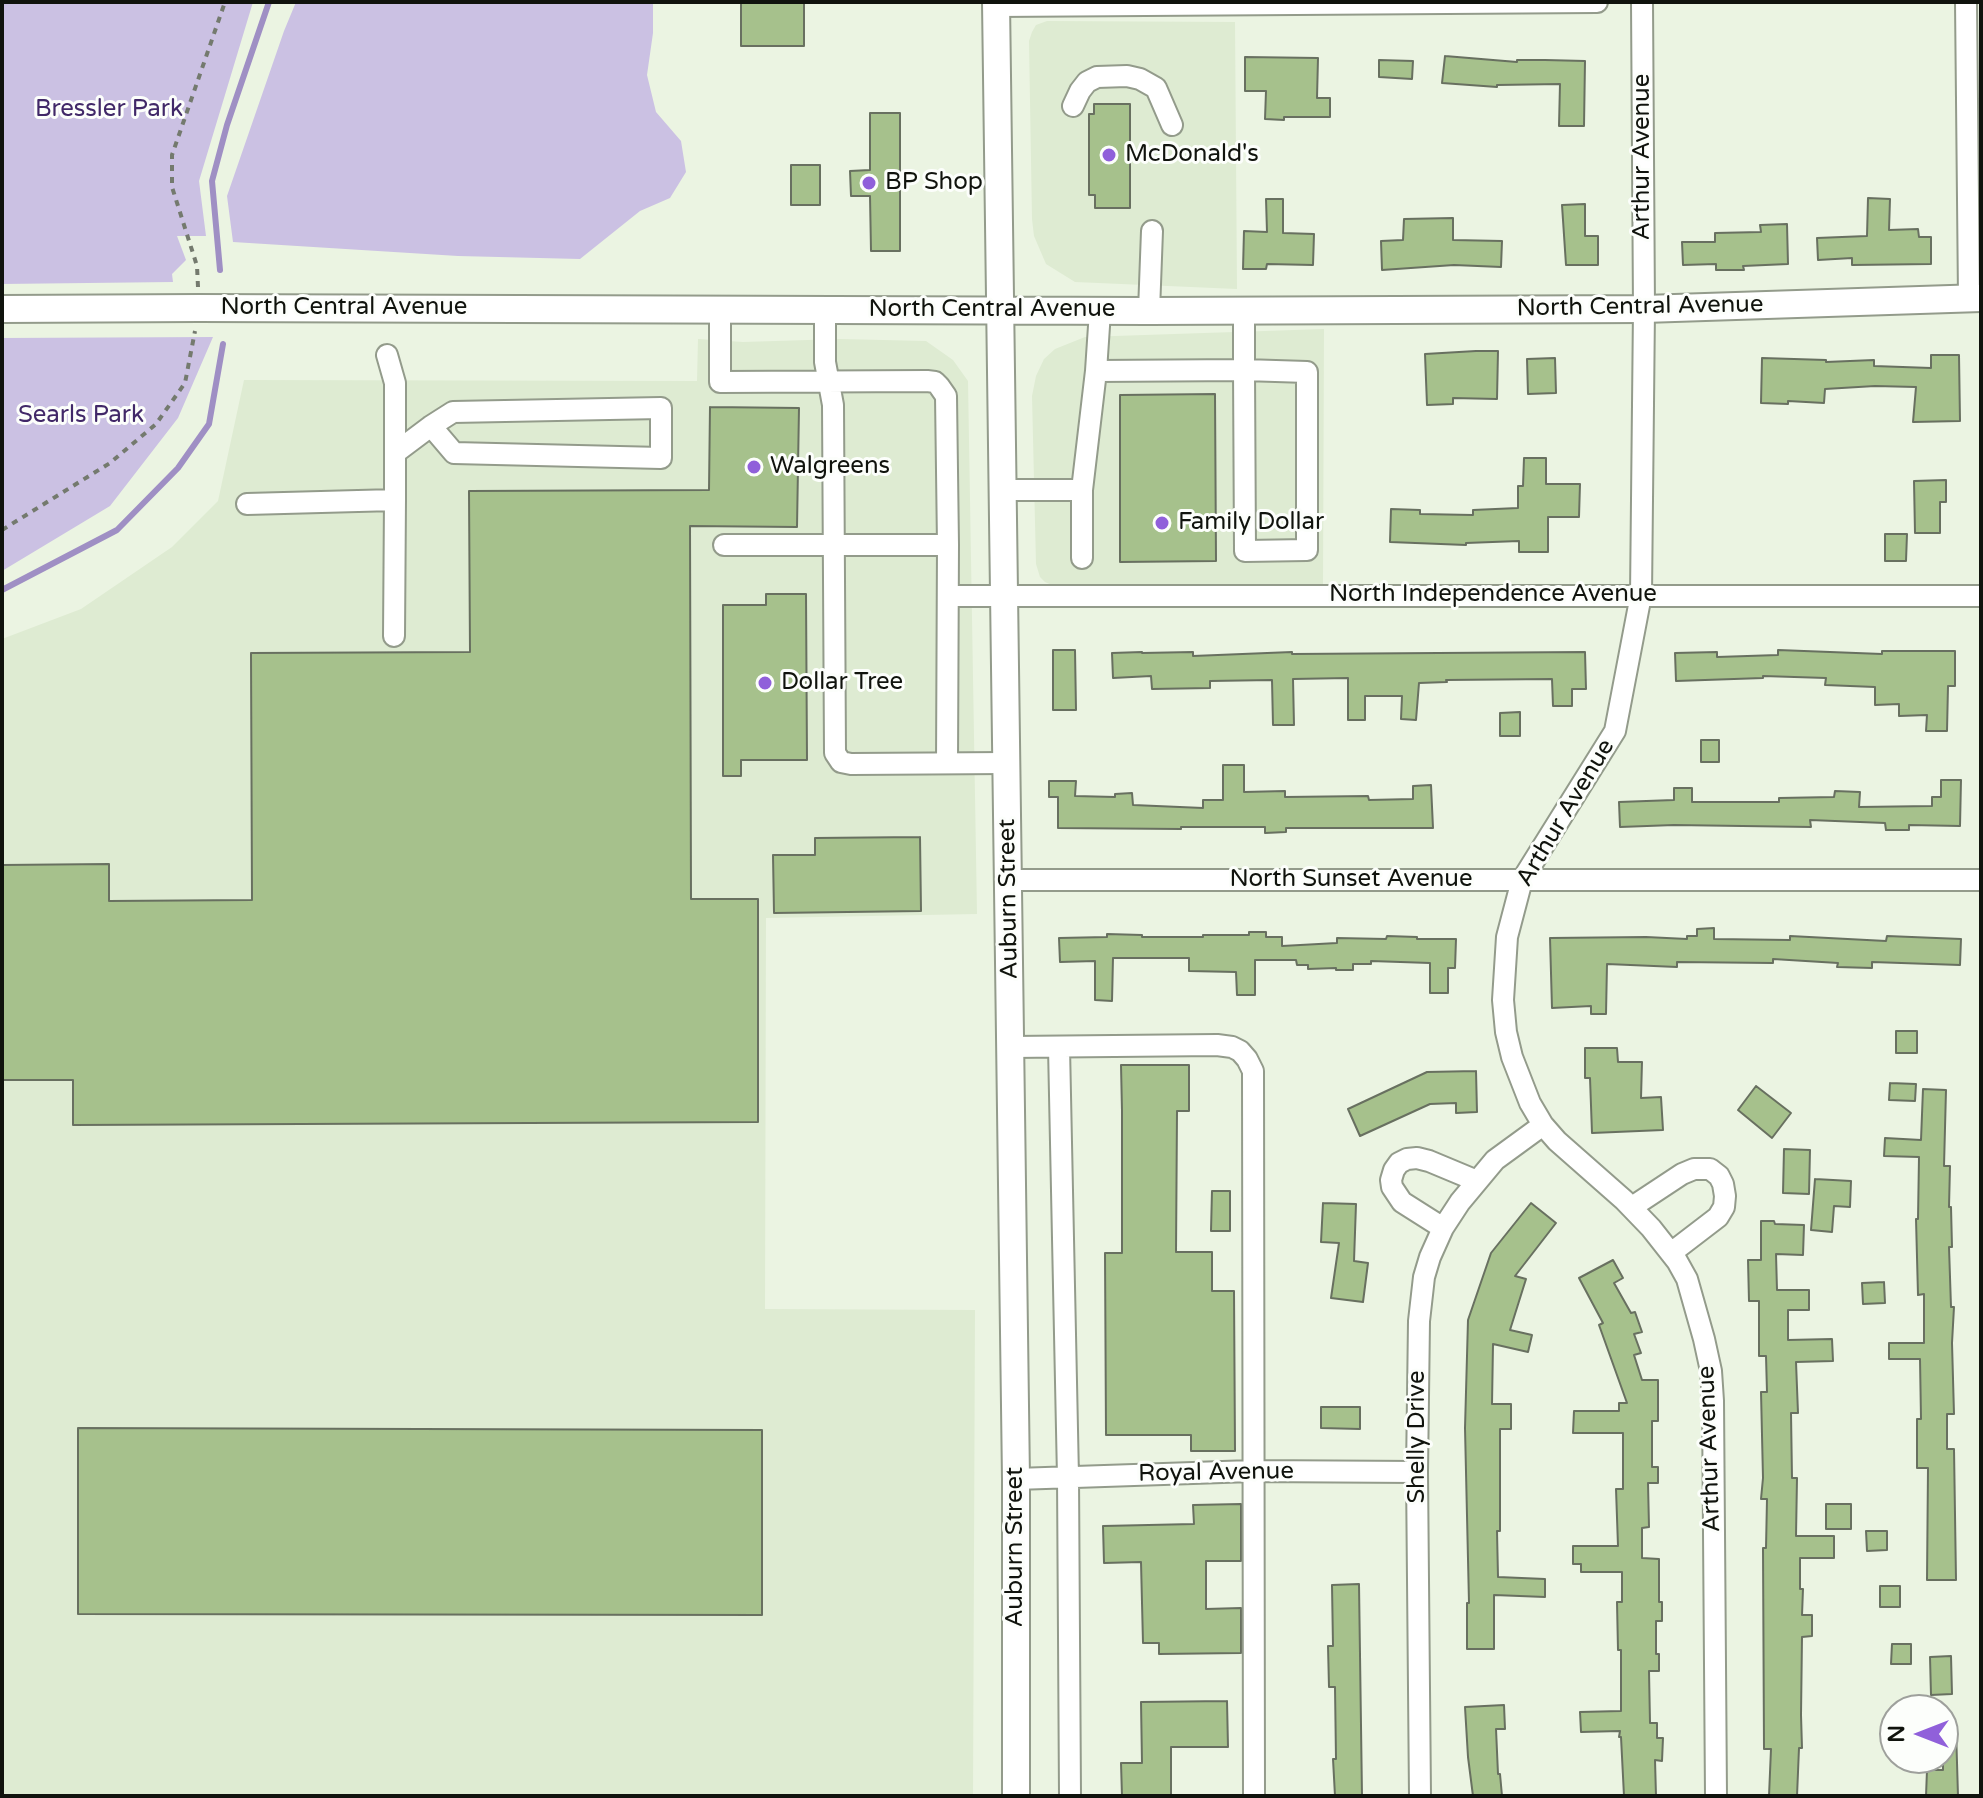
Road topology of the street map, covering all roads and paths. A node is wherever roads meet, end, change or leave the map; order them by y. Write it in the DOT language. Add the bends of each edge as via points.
graph roads {
  1 [pos="1597,2"];
  2 [pos="1642,2"];
  3 [pos="1966,2"];
  4 [pos="996,4"];
  5 [pos="1166,4"];
  6 [pos="1073,106"];
  7 [pos="1172,125"];
  8 [pos="1152,231"];
  9 [pos="1975,298"];
  10 [pos="2,309"];
  11 [pos="720,309"];
  12 [pos="825,309"];
  13 [pos="1644,309"];
  14 [pos="1000,311"];
  15 [pos="1100,311"];
  16 [pos="1149,311"];
  17 [pos="1244,311"];
  18 [pos="387,355"];
  19 [pos="1244,370"];
  20 [pos="1096,371"];
  21 [pos="830,382"];
  22 [pos="431,426"];
  23 [pos="395,453"];
  24 [pos="1004,490"];
  25 [pos="1082,490"];
  26 [pos="395,500"];
  27 [pos="247,504"];
  28 [pos="724,545"];
  29 [pos="835,545"];
  30 [pos="948,545"];
  31 [pos="1082,558"];
  32 [pos="1005,595"];
  33 [pos="1641,595"];
  34 [pos="948,596"];
  35 [pos="1981,596"];
  36 [pos="394,636"];
  37 [pos="947,763"];
  38 [pos="1007,763"];
  39 [pos="1009,880"];
  40 [pos="1522,880"];
  41 [pos="1981,880"];
  42 [pos="1011,1047"];
  43 [pos="1059,1047"];
  44 [pos="1543,1125"];
  45 [pos="1477,1181"];
  46 [pos="1632,1207"];
  47 [pos="1443,1228"];
  48 [pos="1671,1253"];
  49 [pos="1252,1471"];
  50 [pos="1417,1472"];
  51 [pos="1068,1477"];
  52 [pos="1016,1479"];
  53 [pos="1016,1796"];
  54 [pos="1070,1796"];
  55 [pos="1254,1796"];
  56 [pos="1420,1796"];
  57 [pos="1716,1796"];
  1 -- 5 [label="street"];
  2 -- 13 [label="street, Arthur Avenue"];
  3 -- 9 [label="street"];
  4 -- 5 [label="street"];
  4 -- 14 [label="main road, Auburn Street"];
  6 -- 7 [label="street" via="1087,82 1127,76 1156,88"];
  8 -- 16 [label="street"];
  9 -- 13 [label="main road, North Central Avenue"];
  10 -- 11 [label="main road, North Central Avenue"];
  11 -- 12 [label="main road, North Central Avenue"];
  11 -- 21 [label="street" via="720,382"];
  12 -- 14 [label="main road, North Central Avenue"];
  12 -- 21 [label="street"];
  13 -- 17 [label="main road, North Central Avenue"];
  13 -- 33 [label="street, Arthur Avenue"];
  14 -- 15 [label="main road, North Central Avenue"];
  14 -- 24 [label="main road, Auburn Street"];
  15 -- 16 [label="main road, North Central Avenue"];
  15 -- 20 [label="street"];
  16 -- 17 [label="main road, North Central Avenue"];
  17 -- 19 [label="street"];
  18 -- 23 [label="street" via="395,383"];
  19 -- 19 [label="street" via="1245,551 1307,550 1307,372"];
  19 -- 20 [label="street"];
  20 -- 25 [label="street"];
  21 -- 29 [label="street"];
  21 -- 30 [label="street" via="927,381 939,386 946,396"];
  22 -- 22 [label="street" via="453,412 661,408 661,458 454,453"];
  22 -- 23 [label="street"];
  23 -- 26 [label="street"];
  24 -- 25 [label="street"];
  24 -- 32 [label="main road, Auburn Street"];
  25 -- 31 [label="street"];
  26 -- 27 [label="street"];
  26 -- 36 [label="street"];
  28 -- 29 [label="street"];
  29 -- 30 [label="street"];
  29 -- 37 [label="street" via="837,758 851,764"];
  30 -- 34 [label="street"];
  32 -- 33 [label="street, North Independence Avenue"];
  32 -- 34 [label="street, North Independence Avenue"];
  32 -- 38 [label="main road, Auburn Street"];
  33 -- 35 [label="street, North Independence Avenue"];
  33 -- 40 [label="street, Arthur Avenue" via="1615,731"];
  34 -- 37 [label="street"];
  37 -- 38 [label="street"];
  38 -- 39 [label="main road, Auburn Street"];
  39 -- 40 [label="street, North Sunset Avenue"];
  39 -- 42 [label="main road, Auburn Street"];
  40 -- 41 [label="street, North Sunset Avenue"];
  40 -- 44 [label="street, Arthur Avenue" via="1507,937 1503,1000 1512,1057"];
  42 -- 43 [label="street"];
  42 -- 52 [label="main road, Auburn Street"];
  43 -- 49 [label="street" via="1217,1045 1240,1051 1253,1071"];
  43 -- 51 [label="street"];
  44 -- 45 [label="street, Shelly Drive" via="1495,1160"];
  44 -- 46 [label="street, Arthur Avenue"];
  45 -- 47 [label="street, Shelly Drive"];
  45 -- 47 [label="street" via="1417,1158 1399,1163 1391,1180 1402,1202"];
  46 -- 48 [label="street, Arthur Avenue"];
  46 -- 48 [label="street" via="1694,1169 1710,1169 1719,1176 1725,1196 1718,1217"];
  47 -- 50 [label="street, Shelly Drive" via="1420,1301"];
  48 -- 57 [label="street, Arthur Avenue" via="1687,1279 1711,1371"];
  49 -- 50 [label="street, Royal Avenue"];
  49 -- 51 [label="street, Royal Avenue"];
  49 -- 55 [label="street"];
  50 -- 56 [label="street, Shelly Drive"];
  51 -- 52 [label="street, Royal Avenue"];
  51 -- 54 [label="street"];
  52 -- 53 [label="main road, Auburn Street"];
}
